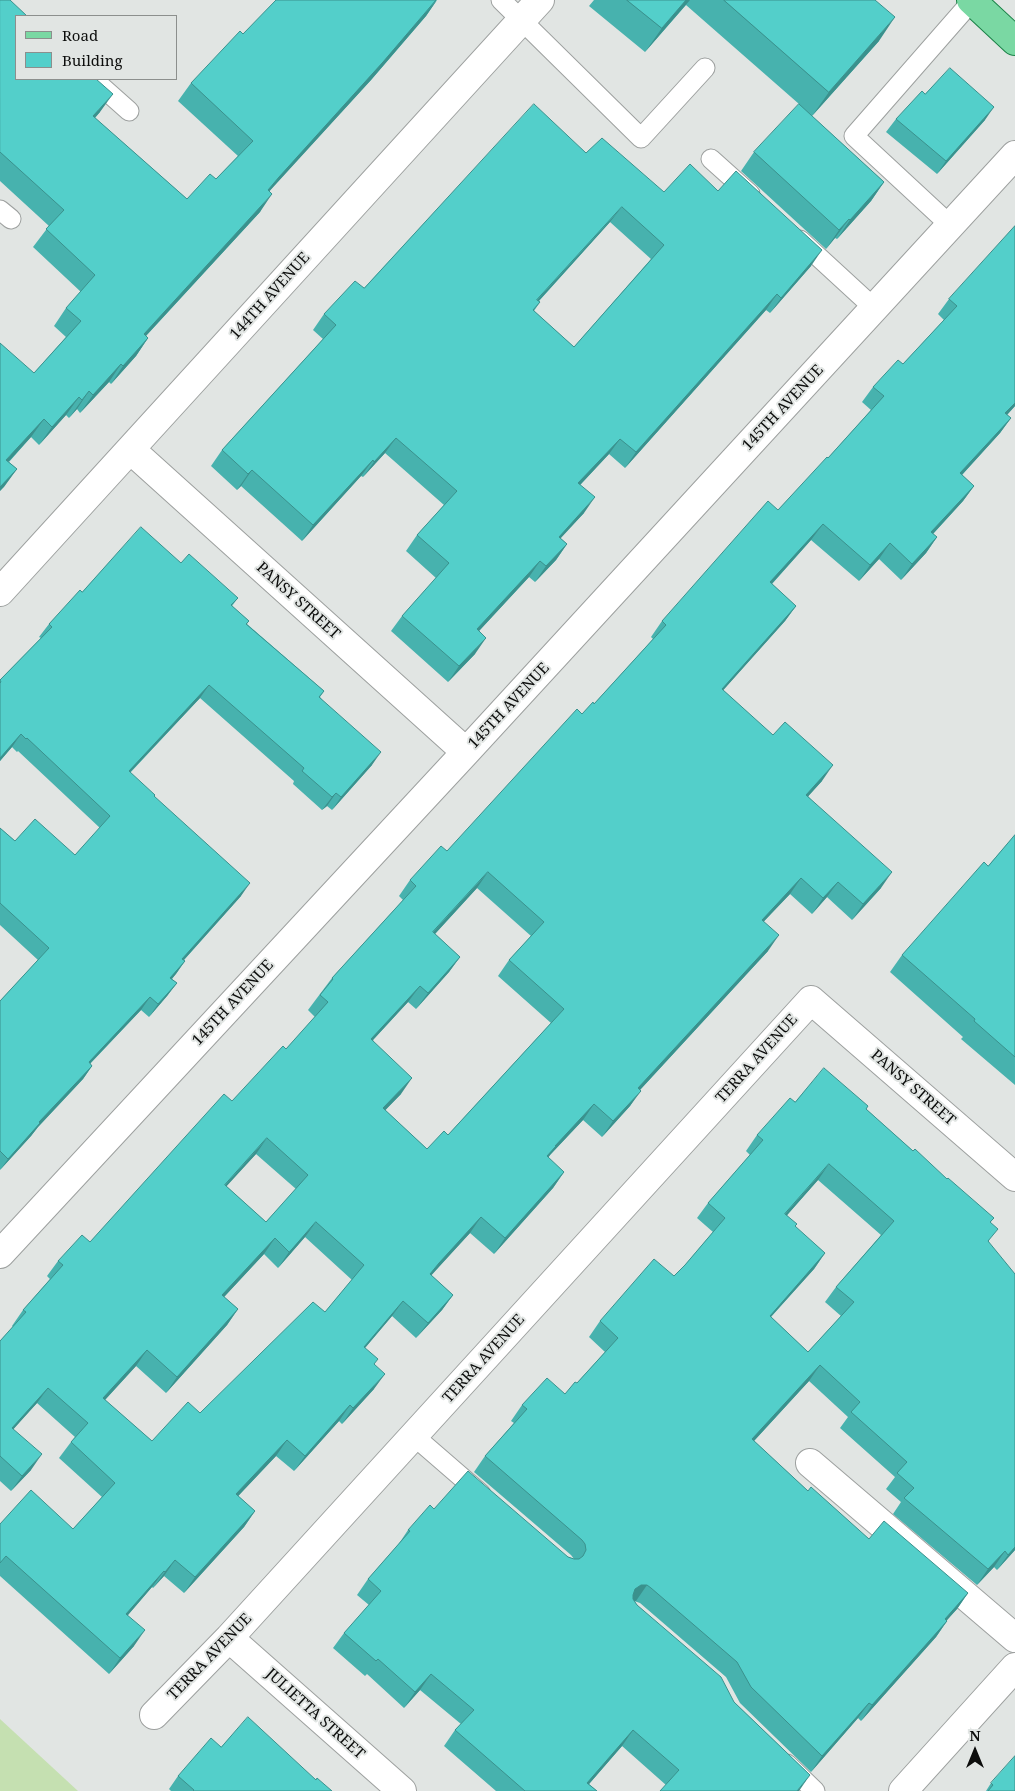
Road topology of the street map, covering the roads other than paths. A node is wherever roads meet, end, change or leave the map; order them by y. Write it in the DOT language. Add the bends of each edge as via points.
graph roads {
  1 [pos="501,0"];
  2 [pos="540,0"];
  3 [pos="972,1"];
  4 [pos="521,21"];
  5 [pos="1015,41"];
  6 [pos="705,68"];
  7 [pos="94,80"];
  8 [pos="129,111"];
  9 [pos="1015,155"];
  10 [pos="712,159"];
  11 [pos="761,204"];
  12 [pos="950,226"];
  13 [pos="790,230"];
  14 [pos="874,308"];
  15 [pos="131,450"];
  16 [pos="0,592"];
  17 [pos="466,752"];
  18 [pos="811,1000"];
  19 [pos="1015,1177"];
  20 [pos="0,1254"];
  21 [pos="414,1436"];
  22 [pos="810,1463"];
  23 [pos="496,1506"];
  24 [pos="229,1638"];
  25 [pos="1015,1638"];
  26 [pos="1015,1667"];
  27 [pos="154,1715"];
  28 [pos="773,1750"];
  29 [pos="402,1791"];
  30 [pos="815,1791"];
  31 [pos="903,1791"];
  1 -- 4 [label="lane"];
  2 -- 4 [label="street, 144TH AVENUE"];
  3 -- 5 [label="main road"];
  3 -- 12 [label="lane" via="854,136"];
  4 -- 6 [label="lane" via="641,138"];
  4 -- 15 [label="street, 144TH AVENUE"];
  7 -- 8 [label="lane"];
  9 -- 12 [label="street, 145TH AVENUE"];
  10 -- 11 [label="lane"];
  12 -- 14 [label="street, 145TH AVENUE"];
  13 -- 14 [label="lane"];
  14 -- 17 [label="street, 145TH AVENUE"];
  15 -- 16 [label="street, 144TH AVENUE"];
  15 -- 17 [label="street, PANSY STREET"];
  17 -- 20 [label="street, 145TH AVENUE"];
  18 -- 19 [label="street, PANSY STREET"];
  18 -- 21 [label="street, TERRA AVENUE"];
  21 -- 23 [label="lane"];
  21 -- 24 [label="street, TERRA AVENUE"];
  22 -- 25 [label="street"];
  24 -- 27 [label="street, TERRA AVENUE"];
  24 -- 29 [label="street, JULIETTA STREET"];
  26 -- 31 [label="street"];
  28 -- 30 [label="lane"];
}
